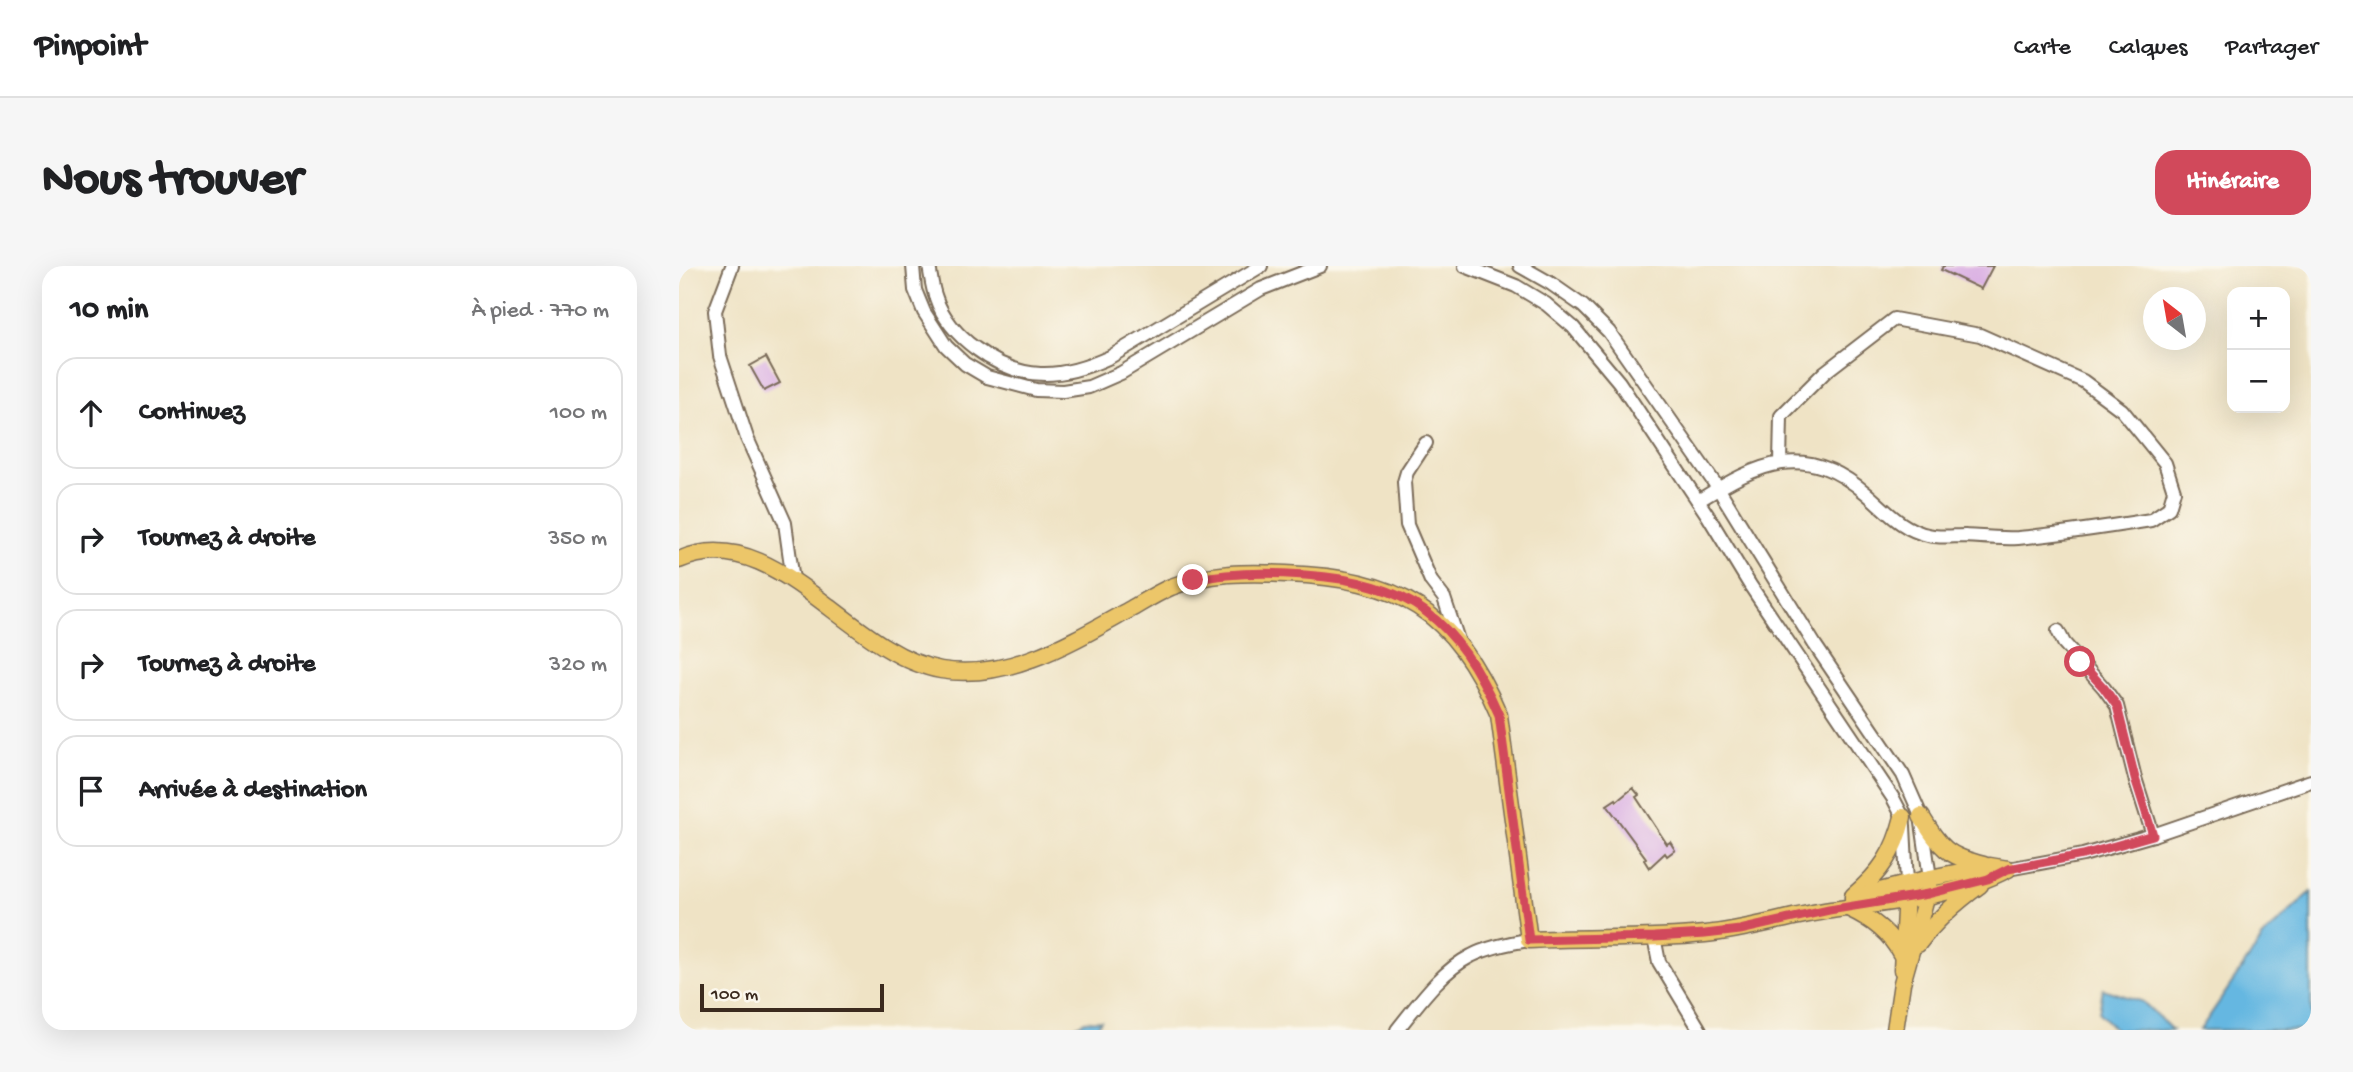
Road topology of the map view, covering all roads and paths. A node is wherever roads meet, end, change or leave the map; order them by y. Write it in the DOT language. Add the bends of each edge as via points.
graph roads {
  1 [pos="732,266"];
  2 [pos="913,266"];
  3 [pos="929,266"];
  4 [pos="1261,266"];
  5 [pos="1320,266"];
  6 [pos="1465,266"];
  7 [pos="1520,266"];
  8 [pos="1426,443"];
  9 [pos="1780,463"];
  10 [pos="1718,488"];
  11 [pos="1698,501"];
  12 [pos="679,560"];
  13 [pos="793,580"];
  14 [pos="2058,631"];
  15 [pos="1459,643"];
  16 [pos="2311,780"];
  17 [pos="1921,816"];
  18 [pos="1903,817"];
  19 [pos="2153,835"];
  20 [pos="2008,869"];
  21 [pos="1989,873"];
  22 [pos="1930,878"];
  23 [pos="1906,891"];
  24 [pos="1928,894"];
  25 [pos="1848,904"];
  26 [pos="1654,937"];
  27 [pos="1529,940"];
  28 [pos="1907,952"];
  29 [pos="1397,1030"];
  30 [pos="1700,1030"];
  31 [pos="1895,1030"];
  1 -- 13 [label="street" via="715,311 720,356 747,438 785,523"];
  2 -- 5 [label="street" via="924,312 965,365 987,377 1036,390 1063,391 1089,387 1121,373 1261,289"];
  3 -- 4 [label="street" via="936,300 959,336 1011,369 1046,374 1086,368 1110,356"];
  6 -- 11 [label="street" via="1515,286 1573,327 1619,382"];
  7 -- 10 [label="street" via="1583,306 1609,332"];
  8 -- 15 [label="street" via="1404,482 1407,525 1444,598"];
  9 -- 9 [label="street" via="1805,462 1844,476 1903,526 1928,535 2016,538 2151,520 2169,508 2174,491 2165,463 2122,410 2083,381 1980,335 1894,319 1825,372 1781,416"];
  9 -- 10 [label="street"];
  10 -- 11 [label="street"];
  10 -- 17 [label="street" via="1815,645 1903,775"];
  11 -- 18 [label="street"];
  12 -- 13 [label="main road" via="706,552 729,553 756,559"];
  13 -- 15 [label="main road" via="891,652 943,670 989,670 1046,654 1169,588 1220,574 1328,576 1372,584 1412,601"];
  14 -- 19 [label="street" via="2117,706"];
  15 -- 27 [label="main road" via="1499,715"];
  16 -- 19 [label="street"];
  17 -- 21 [label="main road" via="1945,850"];
  17 -- 22 [label="street"];
  18 -- 23 [label="street"];
  18 -- 25 [label="main road" via="1880,871"];
  19 -- 20 [label="street"];
  20 -- 21 [label="main road"];
  21 -- 22 [label="main road"];
  21 -- 24 [label="main road"];
  21 -- 28 [label="main road"];
  22 -- 23 [label="main road"];
  22 -- 24 [label="main road"];
  23 -- 24 [label="main road"];
  23 -- 25 [label="main road"];
  23 -- 28 [label="main road"];
  24 -- 28 [label="main road"];
  25 -- 26 [label="main road" via="1740,930"];
  25 -- 28 [label="main road"];
  26 -- 27 [label="main road"];
  26 -- 30 [label="street" via="1660,962"];
  27 -- 29 [label="street" via="1469,957 1441,979"];
  28 -- 31 [label="main road"];
}
